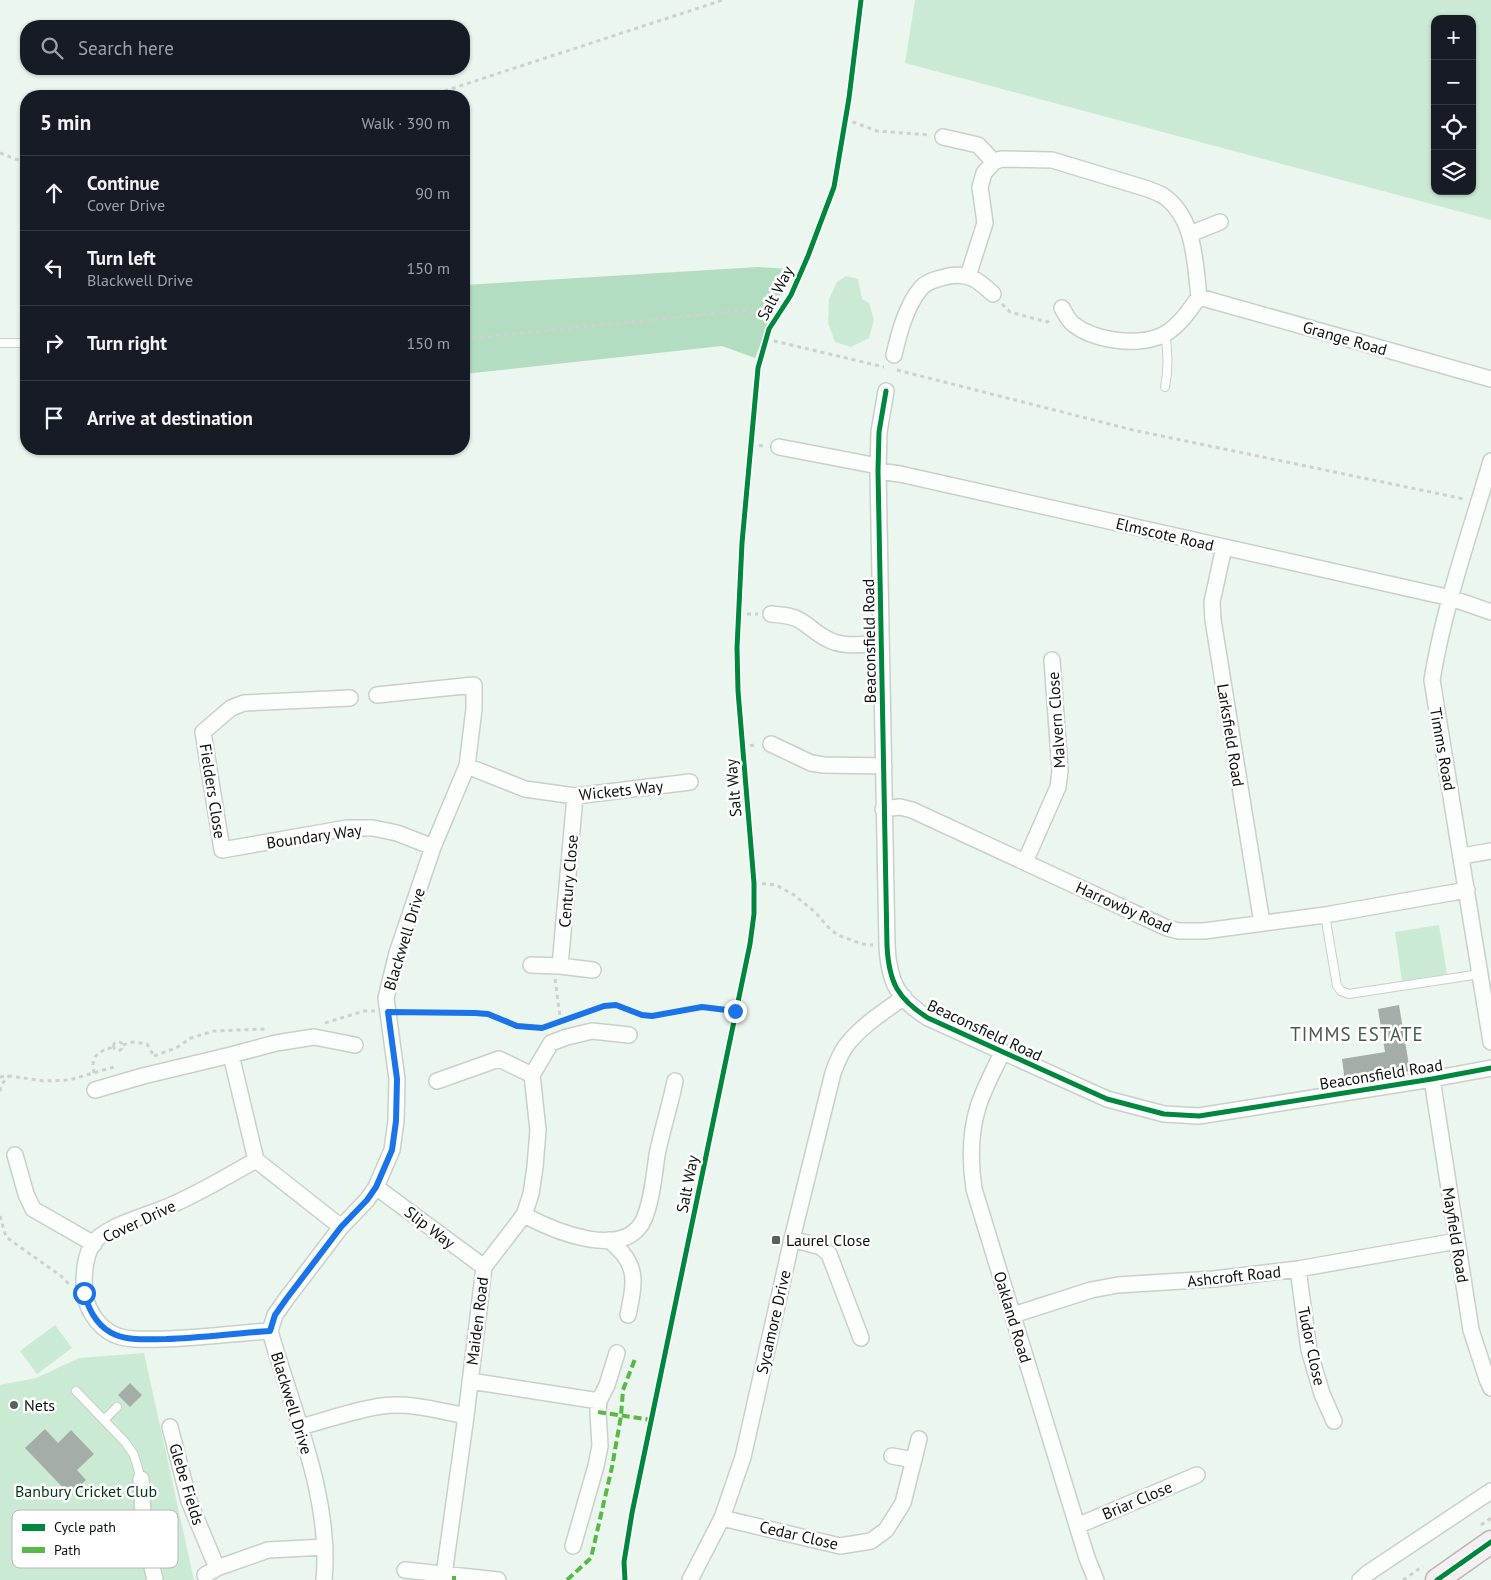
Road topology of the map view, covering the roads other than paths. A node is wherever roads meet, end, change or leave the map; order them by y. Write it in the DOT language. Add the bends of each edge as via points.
graph roads {
  1 [pos="943,137"];
  2 [pos="994,162"];
  3 [pos="1220,222"];
  4 [pos="1190,234"];
  5 [pos="968,276"];
  6 [pos="993,294"];
  7 [pos="1199,296"];
  8 [pos="1062,308"];
  9 [pos="1165,333"];
  10 [pos="0,343"];
  11 [pos="20,343"];
  12 [pos="894,356"];
  13 [pos="1491,379"];
  14 [pos="1165,386"];
  15 [pos="886,391"];
  16 [pos="779,448"];
  17 [pos="1491,461"];
  18 [pos="878,469"];
  19 [pos="1224,547"];
  20 [pos="1451,598"];
  21 [pos="1491,612"];
  22 [pos="771,614"];
  23 [pos="881,643"];
  24 [pos="1052,660"];
  25 [pos="377,695"];
  26 [pos="350,698"];
  27 [pos="771,744"];
  28 [pos="467,766"];
  29 [pos="884,766"];
  30 [pos="690,782"];
  31 [pos="575,796"];
  32 [pos="884,809"];
  33 [pos="433,847"];
  34 [pos="222,850"];
  35 [pos="1491,851"];
  36 [pos="1462,856"];
  37 [pos="1025,862"];
  38 [pos="1467,890"];
  39 [pos="1325,915"];
  40 [pos="1262,923"];
  41 [pos="531,965"];
  42 [pos="556,966"];
  43 [pos="593,970"];
  44 [pos="1480,974"];
  45 [pos="904,997"];
  46 [pos="629,1035"];
  47 [pos="1491,1042"];
  48 [pos="355,1045"];
  49 [pos="1002,1052"];
  50 [pos="231,1055"];
  51 [pos="1491,1068"];
  52 [pos="532,1075"];
  53 [pos="1432,1079"];
  54 [pos="437,1081"];
  55 [pos="674,1081"];
  56 [pos="95,1090"];
  57 [pos="16,1154"];
  58 [pos="256,1160"];
  59 [pos="376,1187"];
  60 [pos="524,1215"];
  61 [pos="341,1227"];
  62 [pos="792,1239"];
  63 [pos="610,1240"];
  64 [pos="1457,1241"];
  65 [pos="94,1244"];
  66 [pos="484,1267"];
  67 [pos="1298,1269"];
  68 [pos="628,1315"];
  69 [pos="1012,1315"];
  70 [pos="270,1331"];
  71 [pos="861,1338"];
  72 [pos="617,1353"];
  73 [pos="470,1381"];
  74 [pos="1491,1388"];
  75 [pos="76,1390"];
  76 [pos="599,1401"];
  77 [pos="117,1407"];
  78 [pos="466,1416"];
  79 [pos="104,1420"];
  80 [pos="1334,1421"];
  81 [pos="170,1427"];
  82 [pos="300,1427"];
  83 [pos="919,1439"];
  84 [pos="892,1456"];
  85 [pos="914,1460"];
  86 [pos="1197,1475"];
  87 [pos="142,1479"];
  88 [pos="1491,1491"];
  89 [pos="143,1510"];
  90 [pos="722,1518"];
  91 [pos="1077,1526"];
  92 [pos="1491,1542"];
  93 [pos="573,1546"];
  94 [pos="325,1547"];
  95 [pos="406,1570"];
  96 [pos="444,1575"];
  97 [pos="324,1580"];
  98 [pos="498,1580"];
  99 [pos="690,1580"];
  100 [pos="1096,1580"];
  101 [pos="1360,1580"];
  102 [pos="1437,1580"];
  1 -- 2 [label="street" via="978,145"];
  2 -- 4 [label="street" via="1018,158 1052,160 1148,189 1163,196 1175,208"];
  2 -- 5 [label="street" via="984,173 980,187 985,223"];
  3 -- 4 [label="street"];
  4 -- 7 [label="street"];
  5 -- 6 [label="street"];
  5 -- 12 [label="street" via="942,277 922,287 901,327"];
  7 -- 9 [label="street" via="1187,314"];
  7 -- 13 [label="street, Grange Road"];
  8 -- 9 [label="street" via="1072,323 1098,337 1144,341"];
  9 -- 14 [label="lane" via="1168,350"];
  10 -- 11 [label="lane"];
  15 -- 18 [label="street, Beaconsfield Road" via="879,432"];
  16 -- 18 [label="street, Elmscote Road"];
  17 -- 20 [label="street, Timms Road"];
  18 -- 19 [label="street, Elmscote Road"];
  18 -- 23 [label="street, Beaconsfield Road"];
  19 -- 20 [label="street, Elmscote Road"];
  19 -- 40 [label="street, Larksfield Road" via="1212,602 1213,620"];
  20 -- 21 [label="street, Elmscote Road"];
  20 -- 36 [label="street, Timms Road" via="1432,680"];
  22 -- 23 [label="street" via="800,620 834,642 850,645"];
  23 -- 29 [label="street, Beaconsfield Road"];
  24 -- 37 [label="street, Malvern Close" via="1060,771 1058,787"];
  25 -- 28 [label="street, Blackwell Drive" via="474,685"];
  26 -- 34 [label="street, Fielders Close" via="244,702 231,708 203,732"];
  27 -- 29 [label="street" via="811,763"];
  28 -- 31 [label="street, Wickets Way" via="525,788"];
  28 -- 33 [label="street, Blackwell Drive"];
  29 -- 32 [label="street, Beaconsfield Road"];
  30 -- 31 [label="street, Wickets Way"];
  31 -- 42 [label="street, Century Close"];
  32 -- 37 [label="street, Harrowby Road" via="900,807 912,810"];
  32 -- 45 [label="street, Beaconsfield Road" via="887,946 891,977"];
  33 -- 34 [label="street, Boundary Way" via="396,833 373,828 347,828"];
  33 -- 59 [label="street, Blackwell Drive" via="397,953 386,998 397,1079 396,1121 392,1150"];
  35 -- 36 [label="street"];
  36 -- 38 [label="street, Timms Road"];
  37 -- 40 [label="street, Harrowby Road" via="1179,932 1204,932"];
  38 -- 39 [label="street, Harrowby Road"];
  38 -- 44 [label="street, Timms Road"];
  39 -- 40 [label="street, Harrowby Road"];
  39 -- 44 [label="lane" via="1337,986 1341,991 1349,994"];
  41 -- 42 [label="street"];
  42 -- 43 [label="street"];
  44 -- 47 [label="street, Timms Road"];
  45 -- 49 [label="street, Beaconsfield Road" via="928,1018"];
  45 -- 62 [label="street, Sycamore Drive" via="848,1042 839,1057"];
  46 -- 52 [label="street" via="592,1031 551,1043"];
  48 -- 50 [label="street" via="314,1037"];
  49 -- 53 [label="street, Beaconsfield Road" via="1107,1099 1164,1114 1199,1116"];
  49 -- 69 [label="street, Oakland Road" via="978,1105 973,1127 971,1170"];
  50 -- 56 [label="street"];
  50 -- 58 [label="street"];
  51 -- 53 [label="street, Beaconsfield Road"];
  52 -- 54 [label="street" via="499,1059"];
  52 -- 60 [label="street, Maiden Road" via="538,1130 531,1194"];
  53 -- 64 [label="street, Mayfield Road"];
  55 -- 63 [label="street" via="644,1220 635,1231"];
  57 -- 65 [label="street" via="33,1209"];
  58 -- 61 [label="street"];
  58 -- 65 [label="street, Cover Drive" via="175,1204 119,1226 98,1238"];
  59 -- 61 [label="street, Blackwell Drive"];
  59 -- 66 [label="street, Slip Way"];
  60 -- 63 [label="street" via="576,1236"];
  60 -- 66 [label="street, Maiden Road"];
  61 -- 70 [label="street, Blackwell Drive" via="275,1315"];
  62 -- 71 [label="street" via="821,1247 829,1254"];
  62 -- 90 [label="street, Sycamore Drive" via="743,1457"];
  63 -- 68 [label="street" via="622,1250 633,1272"];
  64 -- 67 [label="street, Ashcroft Road"];
  64 -- 74 [label="street, Mayfield Road" via="1472,1330"];
  65 -- 70 [label="street, Cover Drive" via="84,1271 84,1293 93,1316 115,1335 131,1339 185,1338"];
  66 -- 73 [label="street, Maiden Road"];
  67 -- 69 [label="street, Ashcroft Road" via="1214,1279 1118,1285 1091,1290"];
  67 -- 80 [label="street, Tudor Close" via="1309,1350"];
  69 -- 91 [label="street, Oakland Road"];
  70 -- 82 [label="street, Blackwell Drive"];
  72 -- 76 [label="street"];
  73 -- 76 [label="street"];
  73 -- 78 [label="street, Maiden Road"];
  75 -- 79 [label="lane"];
  76 -- 93 [label="street" via="600,1446"];
  77 -- 79 [label="lane"];
  78 -- 82 [label="street" via="422,1408 383,1406"];
  78 -- 96 [label="street, Maiden Road"];
  79 -- 87 [label="lane" via="134,1455"];
  81 -- 94 [label="street, Glebe Fields" via="211,1572 268,1550"];
  82 -- 94 [label="street, Blackwell Drive" via="310,1462"];
  83 -- 85 [label="street, Cedar Close"];
  84 -- 85 [label="street"];
  85 -- 90 [label="street, Cedar Close" via="903,1503 886,1530 871,1541 840,1546"];
  86 -- 91 [label="street, Briar Close"];
  87 -- 89 [label="street"];
  88 -- 101 [label="street"];
  90 -- 99 [label="street, Sycamore Drive"];
  91 -- 100 [label="street, Oakland Road"];
  92 -- 102 [label="main road"];
  94 -- 97 [label="street, Blackwell Drive"];
  95 -- 96 [label="street"];
  96 -- 98 [label="street"];
}
